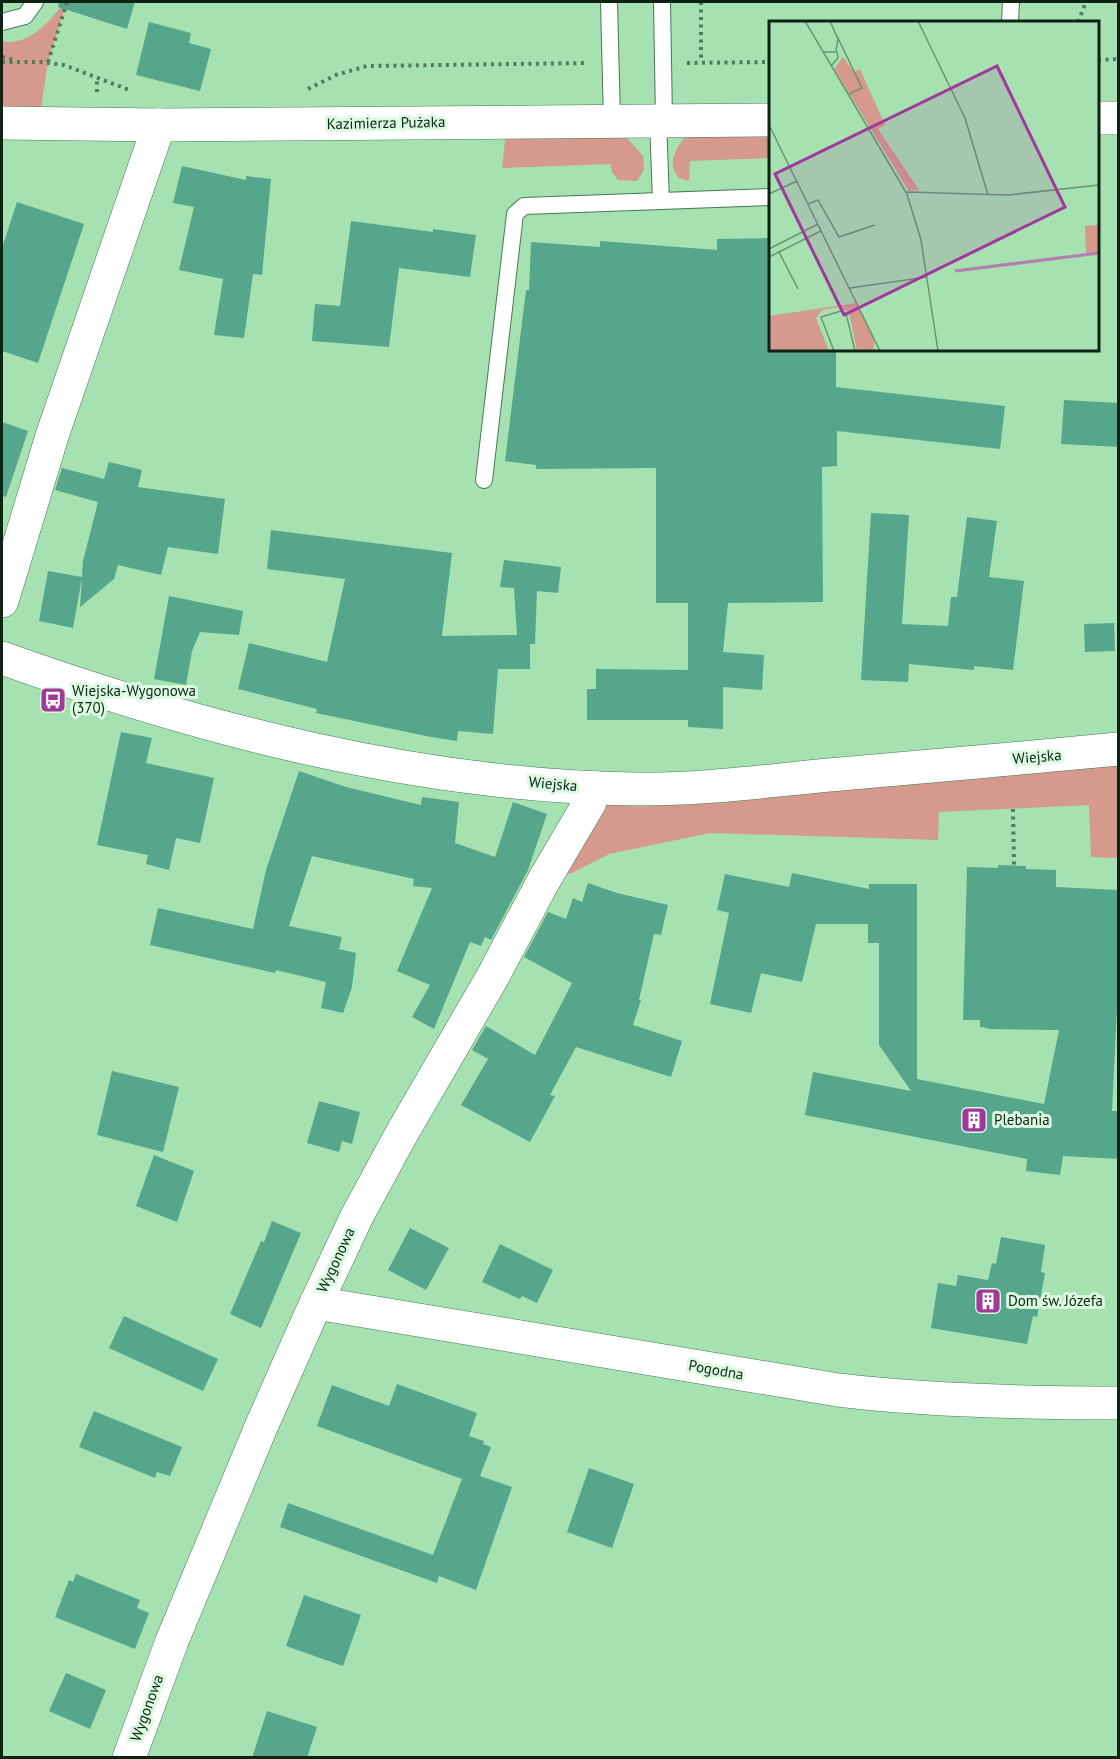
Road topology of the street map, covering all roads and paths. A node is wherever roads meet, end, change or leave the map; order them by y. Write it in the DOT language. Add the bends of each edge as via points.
graph roads {
  1 [pos="35,2"];
  2 [pos="67,2"];
  3 [pos="609,2"];
  4 [pos="662,2"];
  5 [pos="700,2"];
  6 [pos="1011,2"];
  7 [pos="1086,2"];
  8 [pos="1010,21"];
  9 [pos="1078,21"];
  10 [pos="2,22"];
  11 [pos="2,57"];
  12 [pos="1119,59"];
  13 [pos="1099,60"];
  14 [pos="2,62"];
  15 [pos="20,62"];
  16 [pos="48,62"];
  17 [pos="701,62"];
  18 [pos="769,62"];
  19 [pos="610,63"];
  20 [pos="663,63"];
  21 [pos="302,91"];
  22 [pos="136,93"];
  23 [pos="1099,118"];
  24 [pos="1119,118"];
  25 [pos="661,120"];
  26 [pos="769,120"];
  27 [pos="612,121"];
  28 [pos="2,123"];
  29 [pos="159,125"];
  30 [pos="769,197"];
  31 [pos="661,201"];
  32 [pos="484,480"];
  33 [pos="2,601"];
  34 [pos="2,658"];
  35 [pos="1119,749"];
  36 [pos="593,787"];
  37 [pos="1013,809"];
  38 [pos="1014,866"];
  39 [pos="316,1303"];
  40 [pos="1119,1403"];
  41 [pos="129,1758"];
  1 -- 10 [label="lane" via="25,16"];
  2 -- 16 [label="path"];
  3 -- 19 [label="lane"];
  4 -- 20 [label="lane"];
  5 -- 17 [label="path"];
  6 -- 8 [label="lane"];
  7 -- 9 [label="path"];
  11 -- 15 [label="path"];
  12 -- 13 [label="path"];
  14 -- 15 [label="path"];
  15 -- 16 [label="path"];
  16 -- 22 [label="path"];
  17 -- 18 [label="path"];
  17 -- 20 [label="path"];
  19 -- 21 [label="path" via="367,66"];
  19 -- 27 [label="lane"];
  20 -- 25 [label="lane"];
  23 -- 24 [label="street"];
  25 -- 26 [label="street, Kazimierza Pużaka"];
  25 -- 27 [label="street, Kazimierza Pużaka"];
  25 -- 31 [label="lane"];
  27 -- 29 [label="street, Kazimierza Pużaka"];
  28 -- 29 [label="street, Kazimierza Pużaka"];
  29 -- 33 [label="street" via="55,425"];
  30 -- 31 [label="lane"];
  31 -- 32 [label="lane" via="524,206 515,214"];
  34 -- 36 [label="street, Wiejska" via="240,732 442,772"];
  35 -- 36 [label="street, Wiejska" via="729,784 639,789"];
  36 -- 39 [label="street, Wygonowa" via="590,802 357,1216"];
  37 -- 38 [label="path"];
  39 -- 40 [label="street, Pogodna" via="838,1390 898,1396"];
  39 -- 41 [label="street, Wygonowa" via="172,1641"];
}
